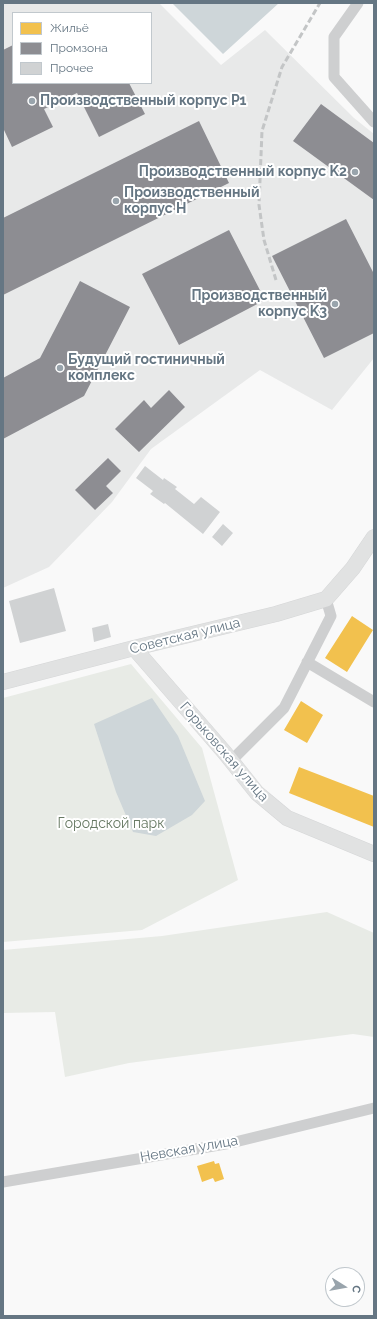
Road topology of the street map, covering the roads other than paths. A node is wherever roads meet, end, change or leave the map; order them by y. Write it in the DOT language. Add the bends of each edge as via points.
graph roads {
  1 [pos="358,3"];
  2 [pos="374,122"];
  3 [pos="374,537"];
  4 [pos="326,599"];
  5 [pos="134,648"];
  6 [pos="307,662"];
  7 [pos="3,682"];
  8 [pos="374,702"];
  9 [pos="231,761"];
  10 [pos="374,854"];
  11 [pos="374,1108"];
  12 [pos="3,1182"];
  1 -- 2 [label="street" via="334,38 334,77"];
  3 -- 4 [label="main road" via="353,568"];
  4 -- 5 [label="main road, Советская улица" via="276,614"];
  4 -- 6 [label="street" via="331,616"];
  5 -- 7 [label="main road, Советская улица"];
  5 -- 9 [label="main road, Горьковская улица"];
  6 -- 8 [label="street"];
  6 -- 9 [label="street" via="284,708"];
  9 -- 10 [label="main road, Горьковская улица" via="257,793 287,818"];
  11 -- 12 [label="street, Невская улица" via="231,1143"];
}
